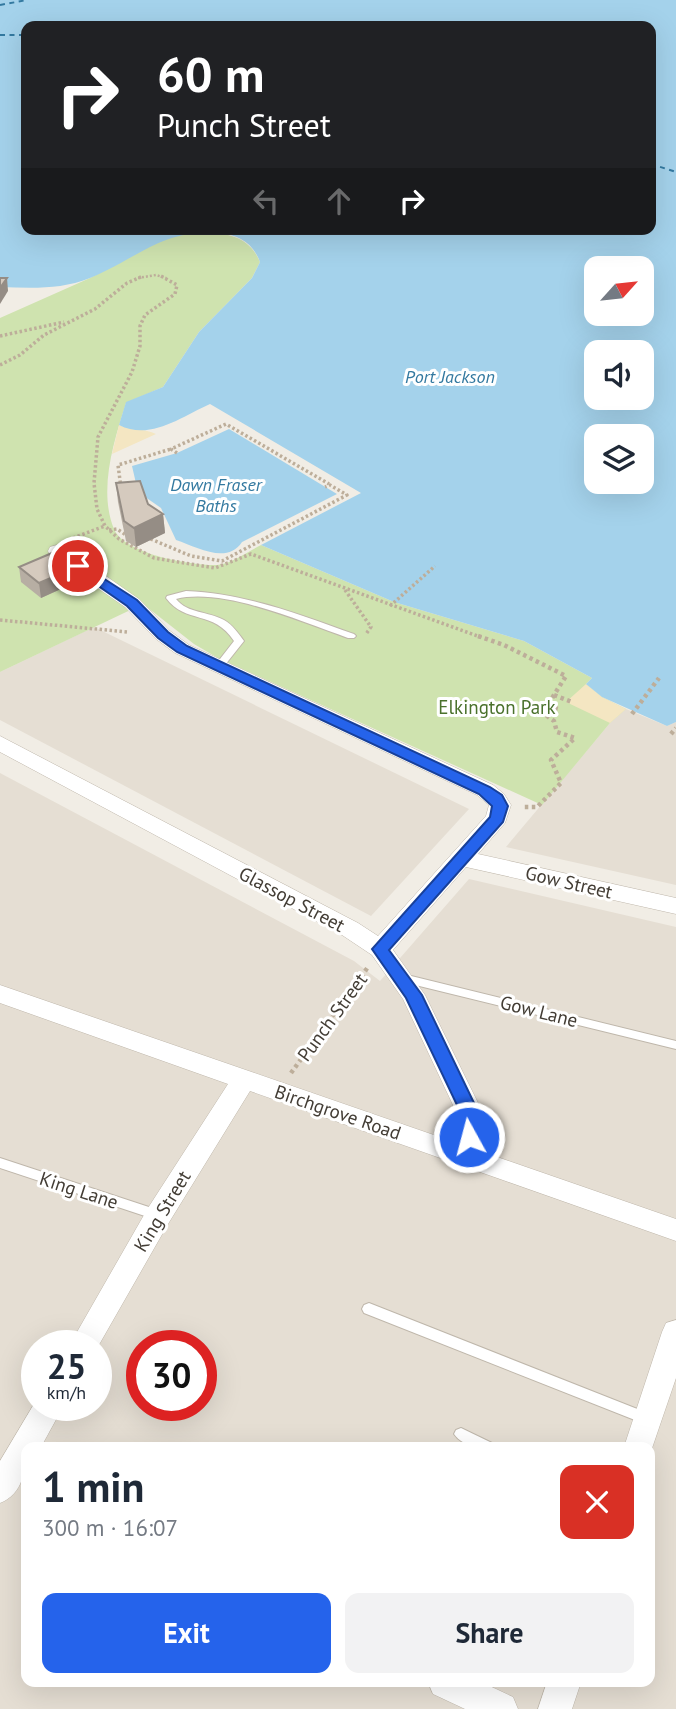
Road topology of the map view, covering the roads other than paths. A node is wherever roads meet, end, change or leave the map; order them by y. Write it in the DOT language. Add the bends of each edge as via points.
graph roads {
  1 [pos="59,546"];
  2 [pos="351,636"];
  3 [pos="218,668"];
  4 [pos="0,743"];
  5 [pos="462,858"];
  6 [pos="676,906"];
  7 [pos="380,949"];
  8 [pos="403,978"];
  9 [pos="0,995"];
  10 [pos="676,1045"];
  11 [pos="244,1079"];
  12 [pos="462,1154"];
  13 [pos="0,1163"];
  14 [pos="158,1216"];
  15 [pos="676,1230"];
  16 [pos="369,1309"];
  17 [pos="92,1330"];
  18 [pos="676,1332"];
  19 [pos="648,1419"];
  20 [pos="41,1421"];
  21 [pos="461,1434"];
  22 [pos="31,1442"];
  23 [pos="477,1442"];
  24 [pos="641,1442"];
  25 [pos="21,1462"];
  26 [pos="12,1480"];
  27 [pos="455,1687"];
  28 [pos="562,1687"];
  29 [pos="501,1709"];
  30 [pos="555,1709"];
  1 -- 3 [label="street" via="132,603 172,643"];
  2 -- 3 [label="lane" via="212,594 195,592 170,598 185,610 224,621 234,631 239,641"];
  3 -- 5 [label="street" via="485,790 496,799 499,812"];
  4 -- 7 [label="street, Glassop Street"];
  5 -- 6 [label="street, Gow Street"];
  5 -- 7 [label="street"];
  7 -- 8 [label="street, Glassop Street"];
  8 -- 10 [label="lane, Gow Lane"];
  8 -- 12 [label="street, Glassop Street" via="466,1105 469,1137"];
  9 -- 11 [label="street, Birchgrove Road"];
  11 -- 12 [label="street, Birchgrove Road"];
  11 -- 14 [label="street, King Street"];
  12 -- 15 [label="street, Birchgrove Road"];
  13 -- 14 [label="lane, King Lane"];
  14 -- 17 [label="street, King Street"];
  16 -- 19 [label="lane"];
  18 -- 19 [label="street"];
  19 -- 24 [label="street"];
  20 -- 22 [label="street"];
  21 -- 23 [label="lane"];
  25 -- 26 [label="street"];
  27 -- 29 [label="street"];
  28 -- 30 [label="street"];
}
